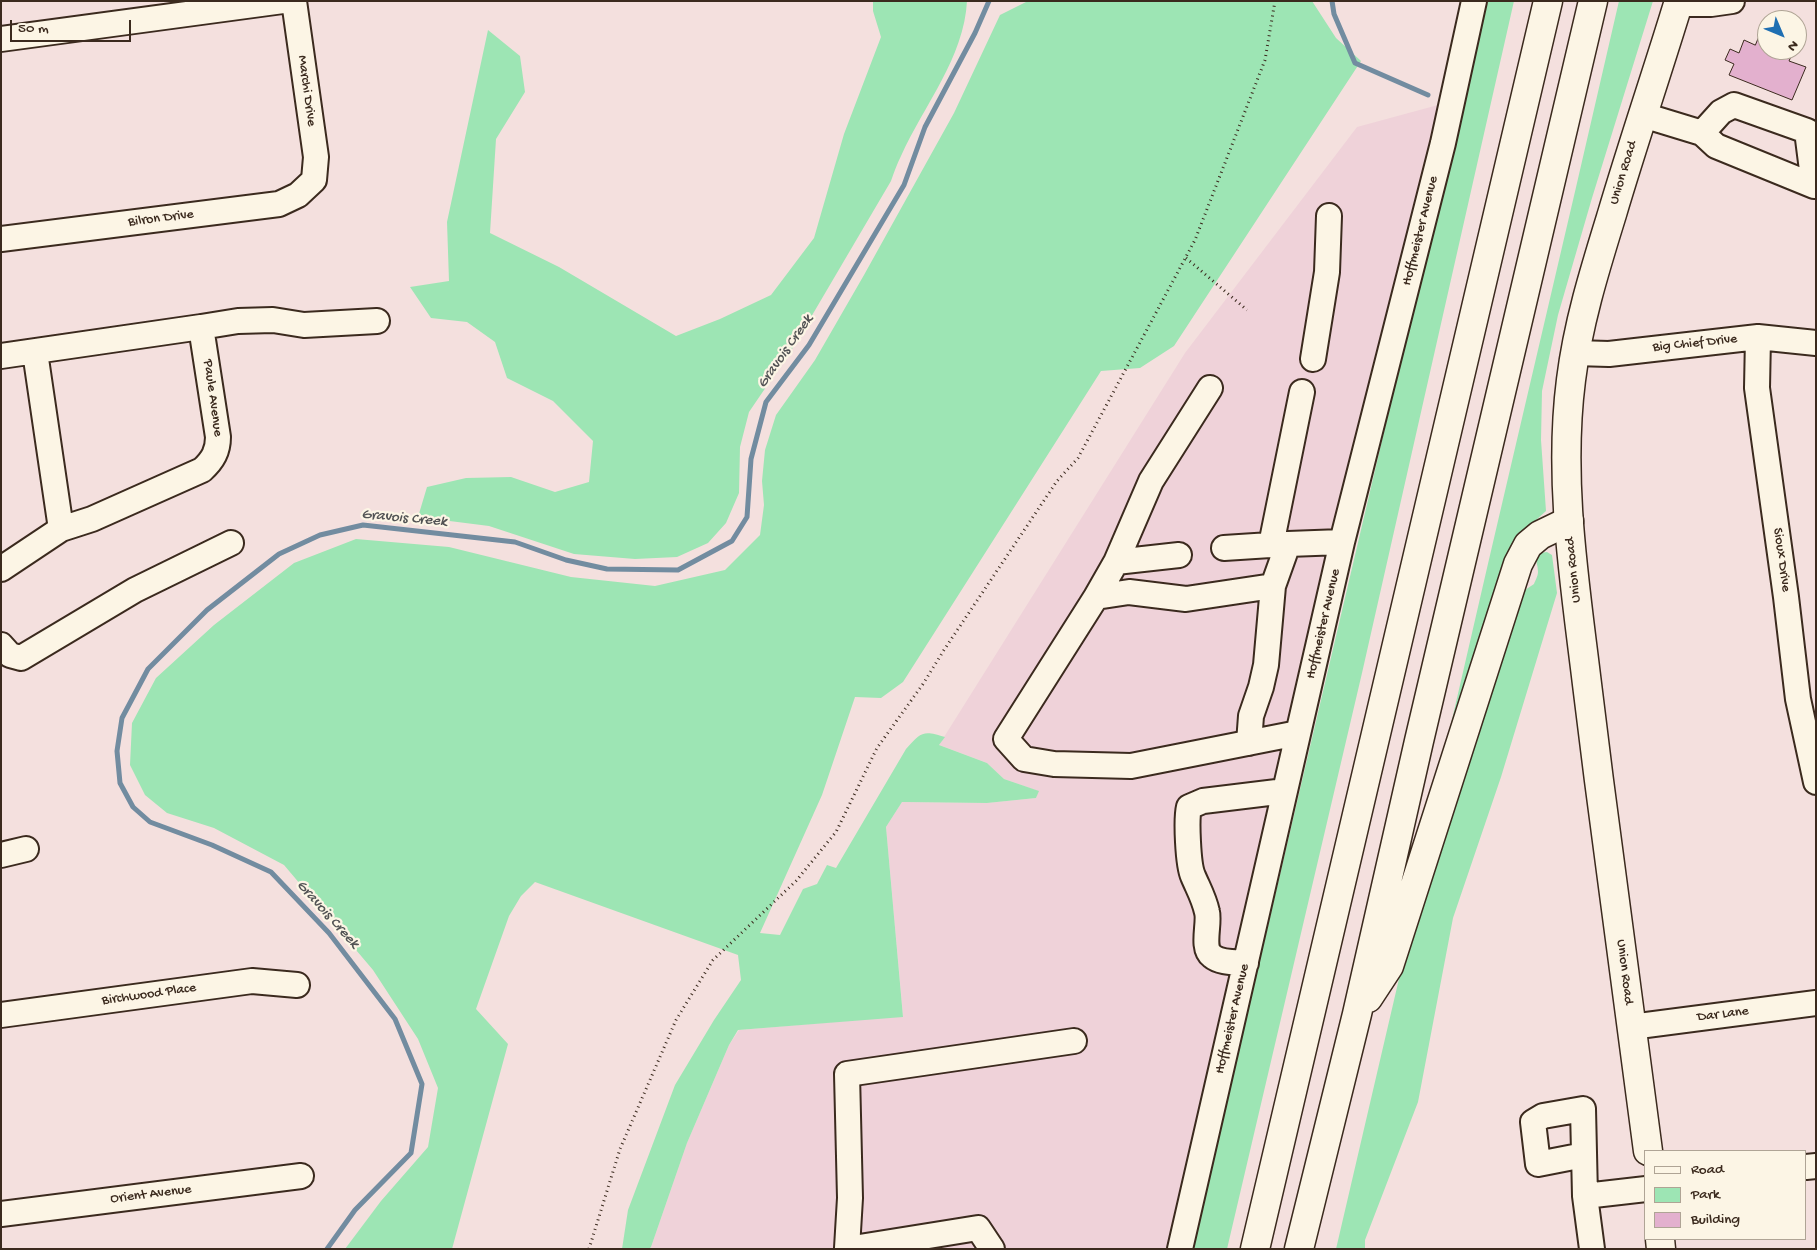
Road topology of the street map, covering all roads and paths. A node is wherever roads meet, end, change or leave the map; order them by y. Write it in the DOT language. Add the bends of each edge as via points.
graph roads {
  1 [pos="283,1"];
  2 [pos="294,1"];
  3 [pos="1275,1"];
  4 [pos="1474,1"];
  5 [pos="1548,1"];
  6 [pos="1593,1"];
  7 [pos="1732,1"];
  8 [pos="1678,3"];
  9 [pos="1,39"];
  10 [pos="1643,114"];
  11 [pos="1702,134"];
  12 [pos="314,180"];
  13 [pos="1329,216"];
  14 [pos="1,239"];
  15 [pos="1186,258"];
  16 [pos="1247,310"];
  17 [pos="377,322"];
  18 [pos="201,327"];
  19 [pos="1758,336"];
  20 [pos="1816,343"];
  21 [pos="35,352"];
  22 [pos="1574,353"];
  23 [pos="1,356"];
  24 [pos="1313,359"];
  25 [pos="1210,388"];
  26 [pos="1302,392"];
  27 [pos="1569,521"];
  28 [pos="61,530"];
  29 [pos="1342,542"];
  30 [pos="231,543"];
  31 [pos="1279,544"];
  32 [pos="1224,548"];
  33 [pos="1179,555"];
  34 [pos="1116,562"];
  35 [pos="1,569"];
  36 [pos="1273,586"];
  37 [pos="1096,597"];
  38 [pos="1,645"];
  39 [pos="1298,734"];
  40 [pos="1249,743"];
  41 [pos="1816,782"];
  42 [pos="1285,791"];
  43 [pos="26,850"];
  44 [pos="1,855"];
  45 [pos="1246,963"];
  46 [pos="297,985"];
  47 [pos="1816,1003"];
  48 [pos="1357,1014"];
  49 [pos="1,1015"];
  50 [pos="1631,1027"];
  51 [pos="1074,1041"];
  52 [pos="1648,1150"];
  53 [pos="1584,1155"];
  54 [pos="301,1176"];
  55 [pos="1644,1189"];
  56 [pos="1585,1196"];
  57 [pos="1,1214"];
  58 [pos="892,1245"];
  59 [pos="847,1248"];
  60 [pos="589,1249"];
  61 [pos="992,1249"];
  62 [pos="1180,1249"];
  63 [pos="1255,1249"];
  64 [pos="1299,1249"];
  65 [pos="1592,1249"];
  1 -- 9 [label="street"];
  2 -- 12 [label="street, Marchi Drive" via="316,158"];
  3 -- 15 [label="path" via="1265,60"];
  4 -- 29 [label="street, Hoffmeister Avenue" via="1443,143"];
  5 -- 63 [label="main road"];
  6 -- 48 [label="main road"];
  7 -- 8 [label="street"];
  8 -- 10 [label="main road, Union Road"];
  10 -- 11 [label="street"];
  10 -- 22 [label="main road, Union Road" via="1593,274"];
  11 -- 11 [label="street" via="1716,146 1814,186 1807,131 1734,105 1721,112"];
  12 -- 14 [label="street, Bilron Drive" via="298,195 279,204"];
  13 -- 24 [label="street" via="1327,272"];
  15 -- 16 [label="path"];
  15 -- 60 [label="path" via="1078,458 1057,481 877,748 836,832 796,881 713,960 676,1020 620,1149"];
  17 -- 18 [label="street" via="304,325 273,320"];
  18 -- 21 [label="street"];
  18 -- 28 [label="street, Paule Avenue" via="218,437 215,455 202,470 186,479"];
  19 -- 20 [label="street, Big Chief Drive"];
  19 -- 22 [label="street, Big Chief Drive" via="1609,354"];
  19 -- 41 [label="street, Sioux Drive" via="1757,388 1798,699"];
  21 -- 23 [label="street"];
  21 -- 28 [label="street"];
  22 -- 27 [label="main road, Union Road" via="1567,411"];
  25 -- 34 [label="street" via="1151,480"];
  26 -- 31 [label="street"];
  27 -- 48 [label="main road" via="1540,535 1528,545 1518,564 1389,966"];
  27 -- 50 [label="main road, Union Road"];
  28 -- 35 [label="street, Paule Avenue"];
  29 -- 31 [label="street"];
  29 -- 39 [label="street, Hoffmeister Avenue"];
  30 -- 38 [label="street" via="135,590 21,658 10,654"];
  31 -- 32 [label="street"];
  31 -- 36 [label="street"];
  33 -- 34 [label="street"];
  34 -- 37 [label="street"];
  36 -- 37 [label="street" via="1186,599 1129,592"];
  36 -- 40 [label="street" via="1266,665 1251,716"];
  37 -- 40 [label="street" via="1006,739 1024,760 1132,766"];
  39 -- 40 [label="street"];
  39 -- 42 [label="street, Hoffmeister Avenue"];
  42 -- 45 [label="street, Hoffmeister Avenue"];
  42 -- 45 [label="street" via="1203,801 1189,807 1186,817 1192,874 1208,914 1206,949 1218,959"];
  43 -- 44 [label="street"];
  45 -- 62 [label="street, Hoffmeister Avenue"];
  46 -- 49 [label="street, Birchwood Place" via="252,981"];
  47 -- 50 [label="street, Dar Lane"];
  48 -- 64 [label="main road"];
  50 -- 52 [label="main road, Union Road"];
  51 -- 59 [label="street" via="847,1074 850,1198"];
  53 -- 56 [label="street"];
  54 -- 57 [label="street, Orient Avenue"];
  55 -- 56 [label="street"];
  56 -- 65 [label="street"];
  58 -- 59 [label="street"];
  58 -- 61 [label="street" via="978,1228"];
}
